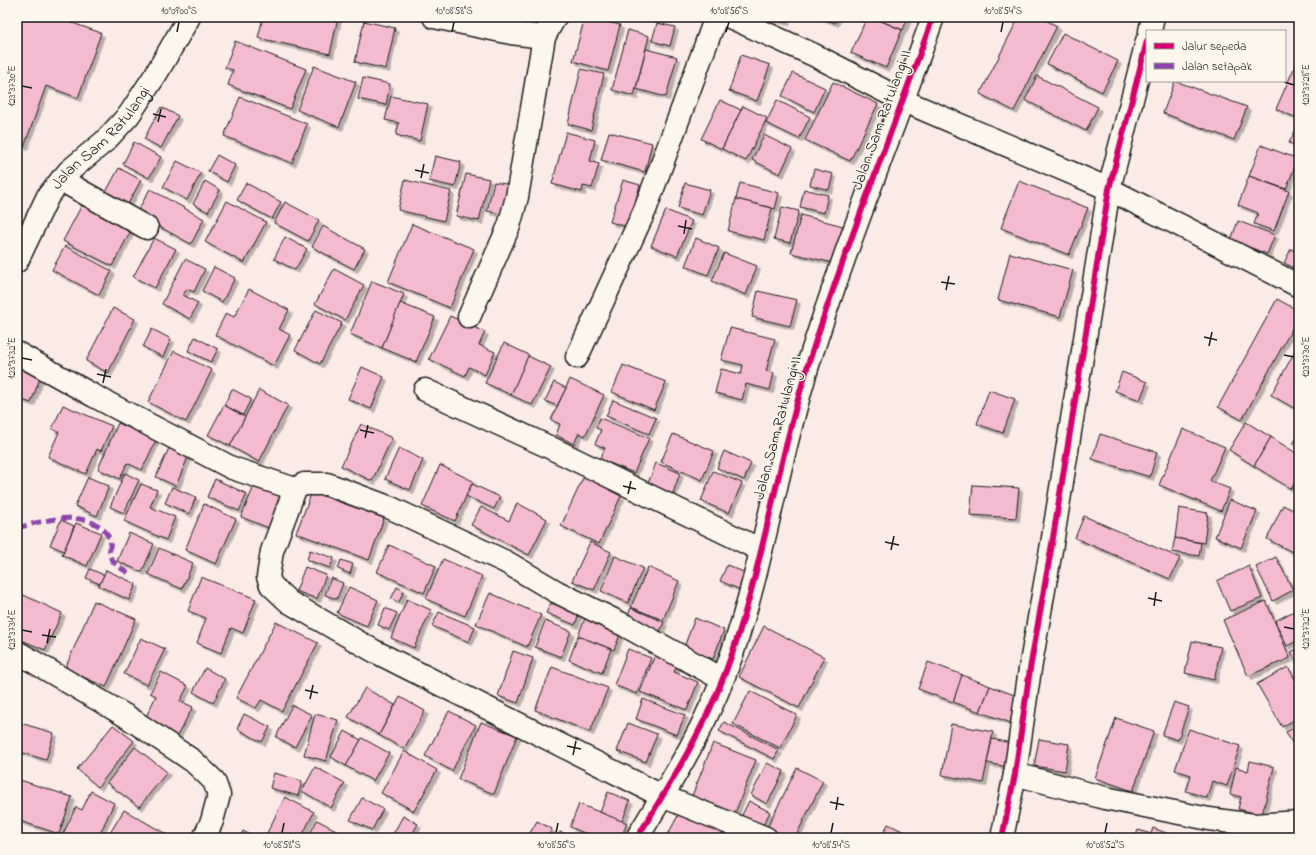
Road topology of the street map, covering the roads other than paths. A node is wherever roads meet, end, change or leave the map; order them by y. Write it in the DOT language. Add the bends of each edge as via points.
graph roads {
  1 [pos="189,17"];
  2 [pos="434,17"];
  3 [pos="555,17"];
  4 [pos="716,17"];
  5 [pos="730,17"];
  6 [pos="933,17"];
  7 [pos="1153,17"];
  8 [pos="1150,30"];
  9 [pos="544,37"];
  10 [pos="1146,45"];
  11 [pos="904,101"];
  12 [pos="61,180"];
  13 [pos="1109,189"];
  14 [pos="147,228"];
  15 [pos="17,261"];
  16 [pos="1299,286"];
  17 [pos="469,317"];
  18 [pos="17,353"];
  19 [pos="577,358"];
  20 [pos="425,390"];
  21 [pos="295,489"];
  22 [pos="761,550"];
  23 [pos="17,652"];
  24 [pos="722,679"];
  25 [pos="1015,774"];
  26 [pos="662,796"];
  27 [pos="1299,822"];
  28 [pos="204,838"];
  29 [pos="637,838"];
  30 [pos="766,838"];
  31 [pos="1002,838"];
  1 -- 12 [label="street, Jalan Sam Ratulangi" via="129,115 105,141"];
  2 -- 9 [label="street"];
  3 -- 9 [label="street"];
  4 -- 19 [label="street" via="645,210"];
  5 -- 11 [label="street" via="814,55"];
  6 -- 11 [label="street, Jalan Sam Ratulangi II"];
  7 -- 8 [label="street"];
  9 -- 17 [label="street" via="517,197 509,226"];
  10 -- 13 [label="street"];
  11 -- 13 [label="street"];
  11 -- 22 [label="street, Jalan Sam Ratulangi II" via="850,243 808,366"];
  12 -- 14 [label="street"];
  12 -- 15 [label="street, Jalan Sam Ratulangi" via="48,196"];
  13 -- 16 [label="street"];
  13 -- 25 [label="street"];
  18 -- 21 [label="street" via="232,468"];
  20 -- 22 [label="street"];
  21 -- 24 [label="street" via="304,484 327,484 391,508 506,562 557,592 626,626"];
  21 -- 26 [label="street" via="271,557 268,577 278,593 289,602 374,651"];
  22 -- 24 [label="street, Jalan Sam Ratulangi II" via="742,623"];
  23 -- 28 [label="street" via="126,716 193,761 214,781 219,794 212,821"];
  24 -- 26 [label="street, Jalan Sam Ratulangi II" via="699,733"];
  25 -- 27 [label="street" via="1105,798 1210,819 1254,825"];
  25 -- 31 [label="street"];
  26 -- 29 [label="street, Jalan Sam Ratulangi II"];
  26 -- 30 [label="street"];
}
